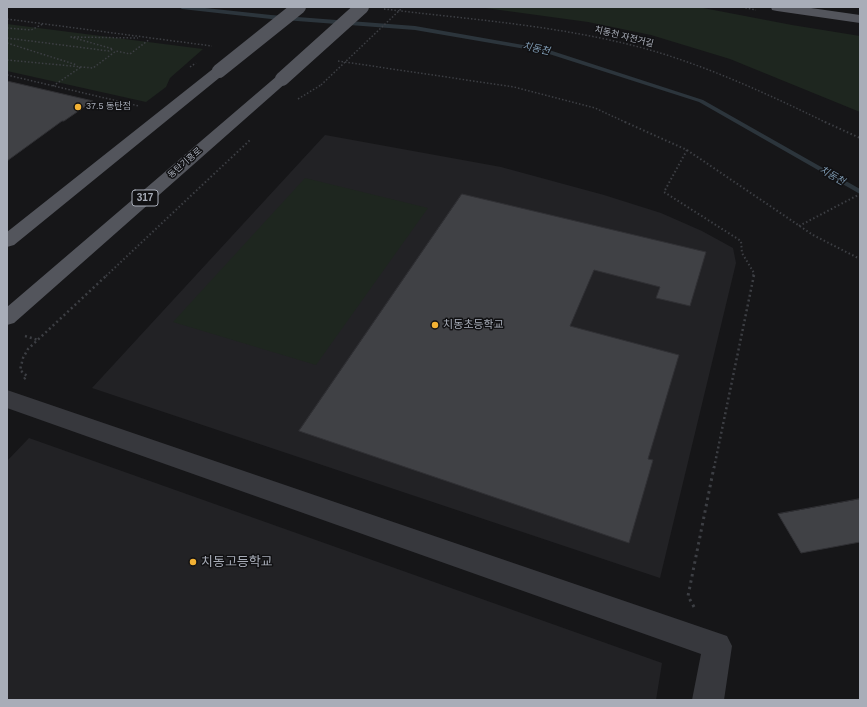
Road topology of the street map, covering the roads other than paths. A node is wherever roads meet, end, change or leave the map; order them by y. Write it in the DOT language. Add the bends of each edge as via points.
graph roads {
  1 [pos="299,7"];
  2 [pos="362,7"];
  3 [pos="777,7"];
  4 [pos="860,19"];
  5 [pos="7,241"];
  6 [pos="7,318"];
  7 [pos="7,399"];
  8 [pos="708,700"];
  1 -- 5 [label="main road, bridge"];
  2 -- 6 [label="main road, 동탄기흥로 / 317, bridge"];
  3 -- 4 [label="main road"];
  7 -- 8 [label="street" via="717,646"];
}
